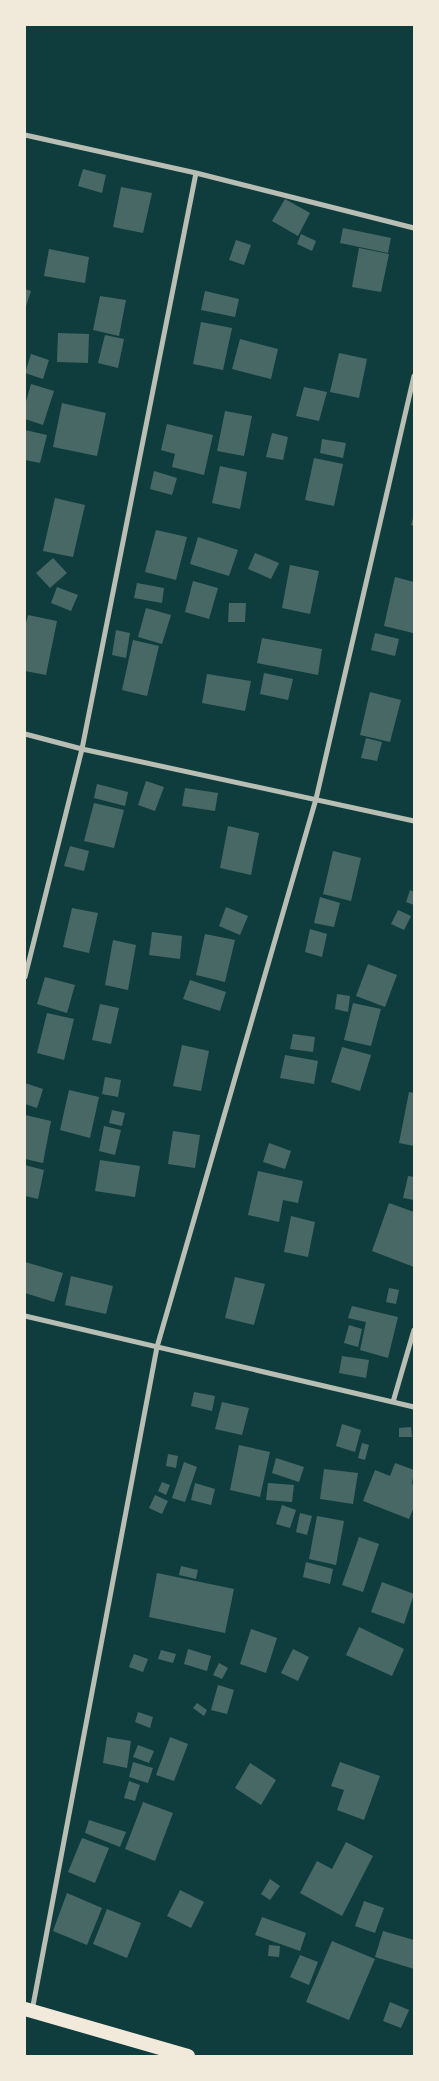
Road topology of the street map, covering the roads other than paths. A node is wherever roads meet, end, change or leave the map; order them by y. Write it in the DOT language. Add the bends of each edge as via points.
graph roads {
  1 [pos="25,135"];
  2 [pos="196,173"];
  3 [pos="414,228"];
  4 [pos="414,376"];
  5 [pos="25,734"];
  6 [pos="82,749"];
  7 [pos="316,799"];
  8 [pos="414,821"];
  9 [pos="25,977"];
  10 [pos="25,1316"];
  11 [pos="414,1330"];
  12 [pos="157,1347"];
  13 [pos="393,1402"];
  14 [pos="414,1407"];
  15 [pos="29,2010"];
  16 [pos="188,2056"];
  1 -- 2 [label="street"];
  2 -- 3 [label="street"];
  2 -- 6 [label="street"];
  4 -- 7 [label="street"];
  5 -- 6 [label="street"];
  6 -- 7 [label="street"];
  6 -- 9 [label="street"];
  7 -- 8 [label="street"];
  7 -- 12 [label="street"];
  10 -- 12 [label="street"];
  11 -- 13 [label="street"];
  12 -- 13 [label="street"];
  12 -- 15 [label="street"];
  13 -- 14 [label="street"];
  15 -- 16 [label="highway"];
}
